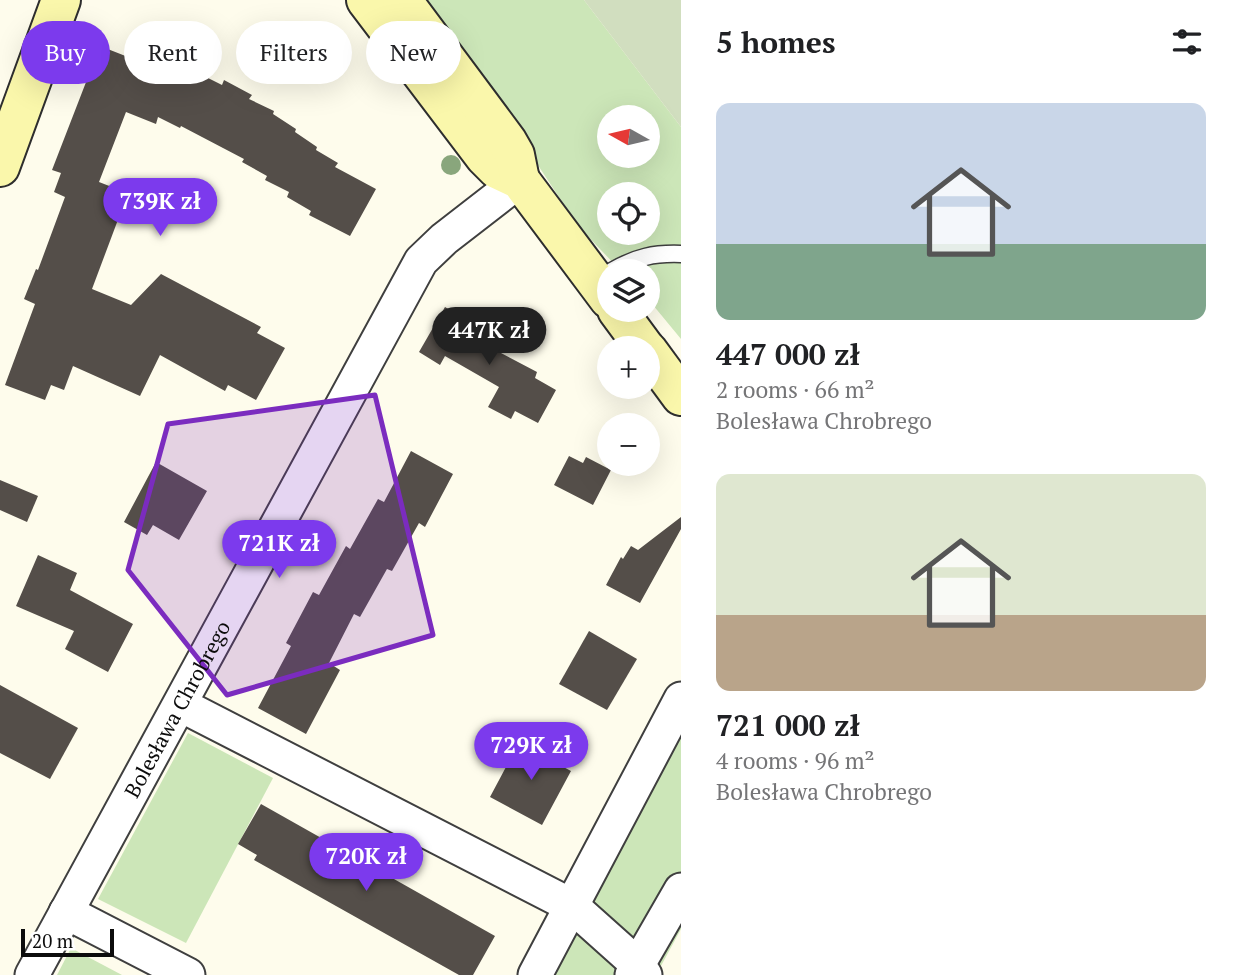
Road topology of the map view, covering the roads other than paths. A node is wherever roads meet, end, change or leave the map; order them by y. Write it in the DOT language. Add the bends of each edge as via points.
graph roads {
  1 [pos="61,0"];
  2 [pos="366,0"];
  3 [pos="402,0"];
  4 [pos="0,167"];
  5 [pos="520,180"];
  6 [pos="681,254"];
  7 [pos="637,259"];
  8 [pos="597,273"];
  9 [pos="660,368"];
  10 [pos="681,396"];
  11 [pos="681,699"];
  12 [pos="181,705"];
  13 [pos="681,890"];
  14 [pos="572,906"];
  15 [pos="66,912"];
  16 [pos="638,972"];
  17 [pos="32,975"];
  18 [pos="188,975"];
  19 [pos="535,975"];
  1 -- 4 [label="street"];
  2 -- 5 [label="street" via="485,157"];
  3 -- 5 [label="street" via="507,141"];
  5 -- 8 [label="street"];
  5 -- 12 [label="street, Bolesława Chrobrego" via="421,261"];
  6 -- 7 [label="lane" via="657,253"];
  9 -- 10 [label="street"];
  11 -- 14 [label="street"];
  12 -- 14 [label="street"];
  12 -- 15 [label="street, Bolesława Chrobrego"];
  13 -- 16 [label="street"];
  14 -- 16 [label="street"];
  14 -- 19 [label="street"];
  15 -- 17 [label="street, Bolesława Chrobrego"];
  15 -- 18 [label="street"];
}
